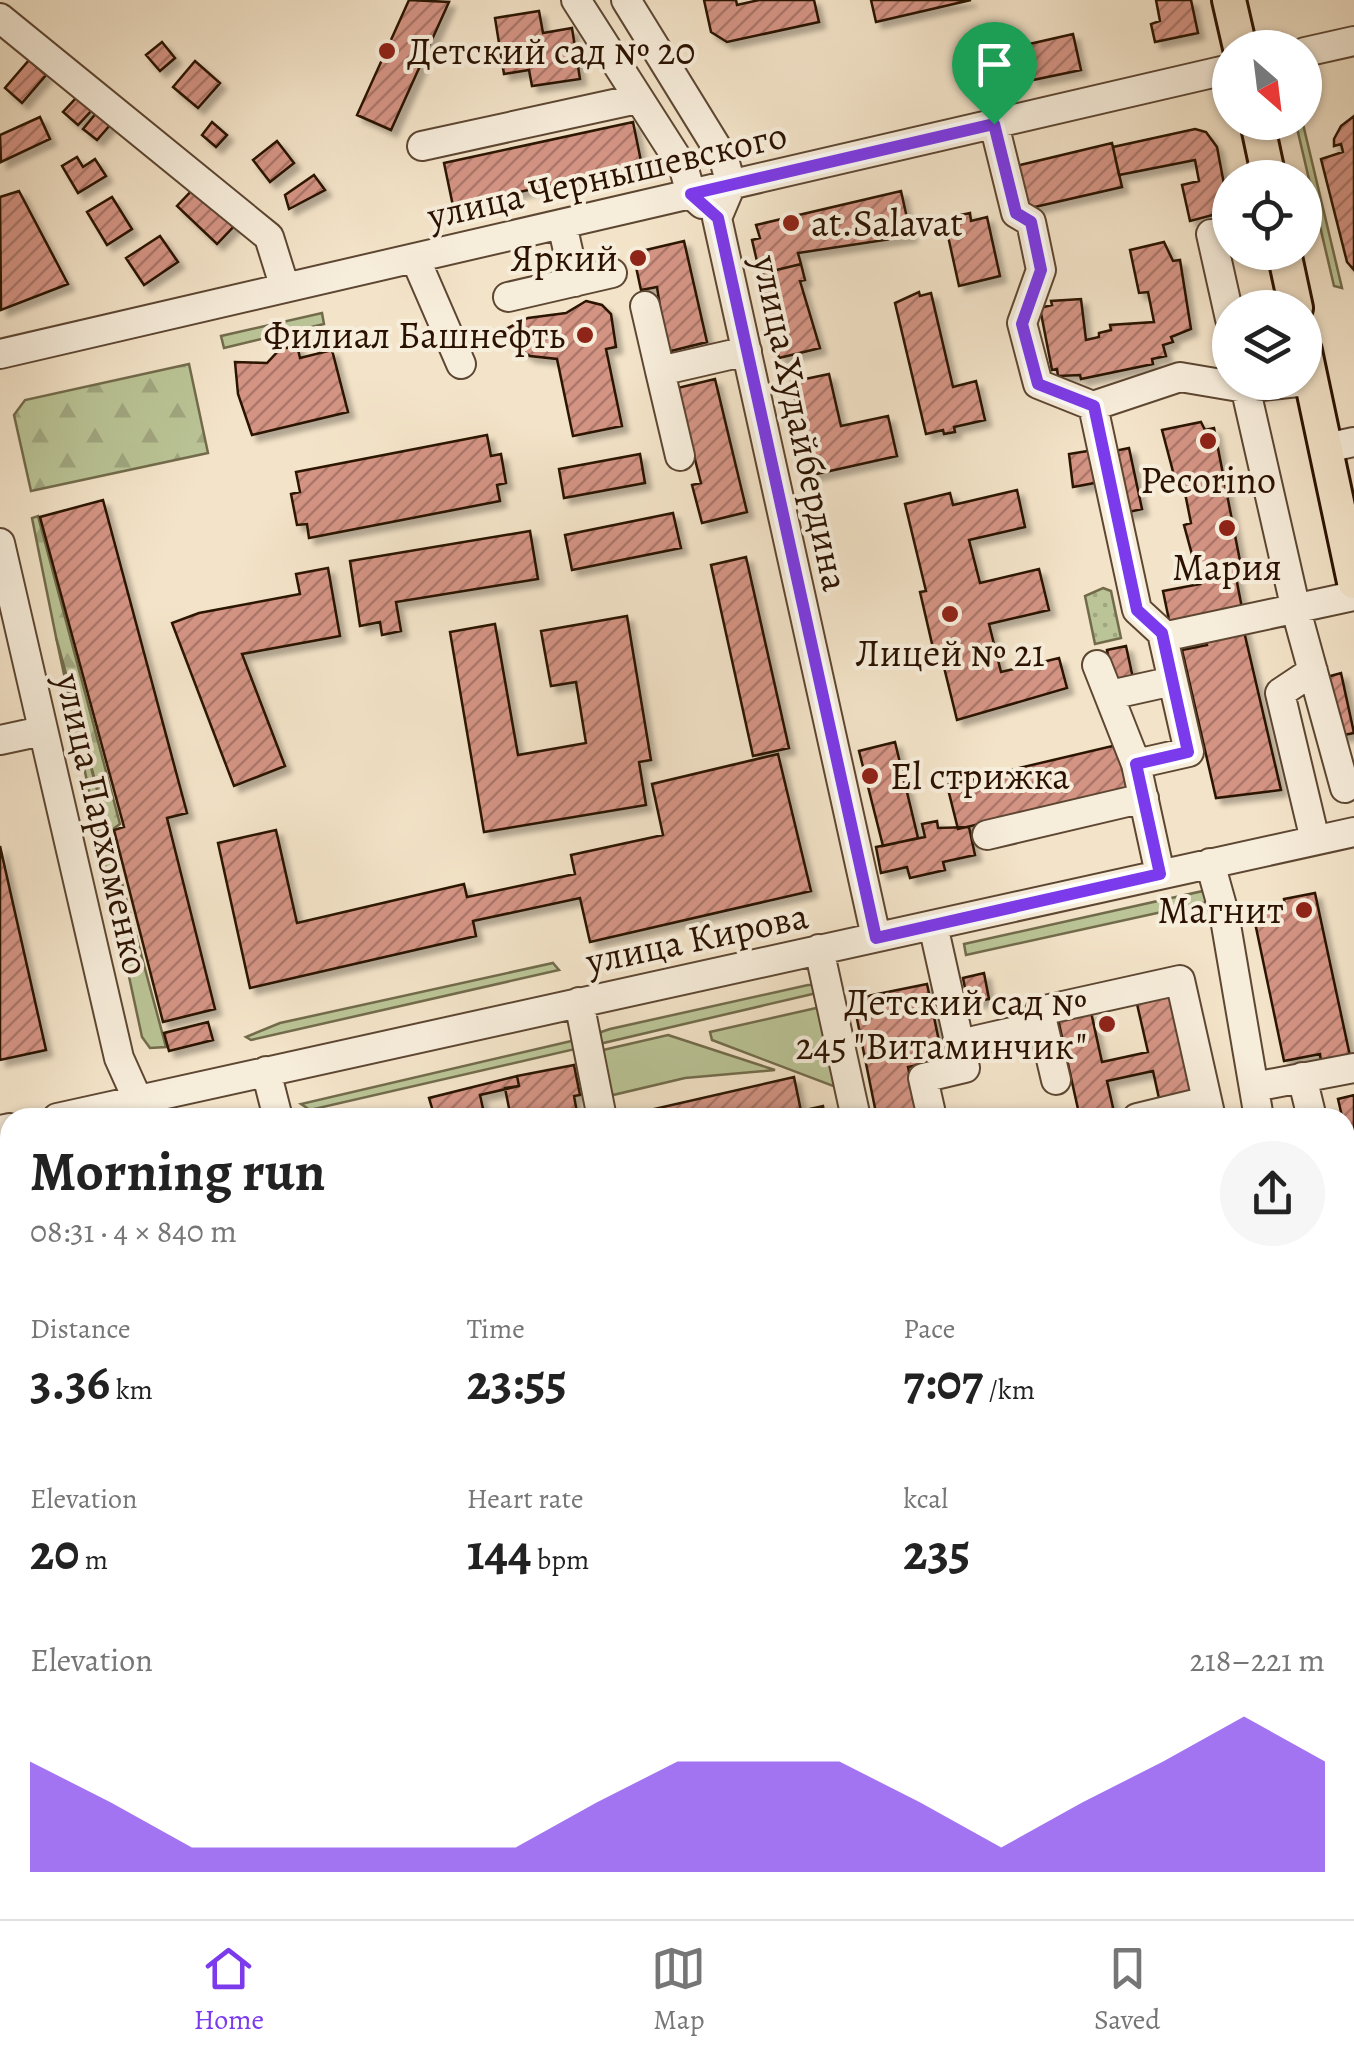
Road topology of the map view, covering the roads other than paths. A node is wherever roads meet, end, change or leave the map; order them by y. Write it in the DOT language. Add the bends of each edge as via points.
graph roads {
  1 [pos="576,0"];
  2 [pos="626,0"];
  3 [pos="1229,0"];
  4 [pos="0,18"];
  5 [pos="1236,30"];
  6 [pos="1354,41"];
  7 [pos="1322,48"];
  8 [pos="1212,74"];
  9 [pos="637,99"];
  10 [pos="994,124"];
  11 [pos="422,146"];
  12 [pos="731,185"];
  13 [pos="691,194"];
  14 [pos="718,218"];
  15 [pos="562,224"];
  16 [pos="1211,234"];
  17 [pos="415,258"];
  18 [pos="612,274"];
  19 [pos="575,282"];
  20 [pos="286,288"];
  21 [pos="1223,290"];
  22 [pos="508,297"];
  23 [pos="644,306"];
  24 [pos="746,351"];
  25 [pos="0,354"];
  26 [pos="461,364"];
  27 [pos="660,371"];
  28 [pos="1212,381"];
  29 [pos="1248,400"];
  30 [pos="1318,400"];
  31 [pos="1094,406"];
  32 [pos="1340,445"];
  33 [pos="680,456"];
  34 [pos="0,543"];
  35 [pos="1354,582"];
  36 [pos="1354,596"];
  37 [pos="1296,610"];
  38 [pos="1163,637"];
  39 [pos="1097,664"];
  40 [pos="1313,671"];
  41 [pos="1173,680"];
  42 [pos="1110,695"];
  43 [pos="42,732"];
  44 [pos="0,740"];
  45 [pos="1136,764"];
  46 [pos="1300,779"];
  47 [pos="1144,798"];
  48 [pos="1354,832"];
  49 [pos="987,835"];
  50 [pos="1315,840"];
  51 [pos="1210,863"];
  52 [pos="1160,874"];
  53 [pos="932,925"];
  54 [pos="876,938"];
  55 [pos="819,950"];
  56 [pos="579,1002"];
  57 [pos="1043,1025"];
  58 [pos="960,1044"];
  59 [pos="1354,1068"];
  60 [pos="266,1071"];
  61 [pos="1302,1078"];
  62 [pos="1056,1080"];
  63 [pos="1254,1086"];
  64 [pos="142,1108"];
  65 [pos="275,1108"];
  66 [pos="600,1108"];
  67 [pos="854,1108"];
  68 [pos="930,1108"];
  69 [pos="1209,1108"];
  70 [pos="1257,1108"];
  71 [pos="1310,1108"];
  1 -- 9 [label="street, улица Худайбердина"];
  2 -- 12 [label="street" via="724,159"];
  3 -- 5 [label="main road"];
  4 -- 20 [label="street" via="269,237"];
  6 -- 7 [label="street"];
  8 -- 10 [label="street, улица Чернышевского"];
  9 -- 11 [label="street"];
  9 -- 13 [label="street, улица Худайбердина" via="684,169"];
  10 -- 12 [label="street, улица Чернышевского"];
  10 -- 31 [label="street" via="1016,213 1031,222 1041,270 1022,324 1038,384"];
  12 -- 13 [label="street, улица Чернышевского"];
  12 -- 14 [label="street, улица Худайбердина"];
  13 -- 14 [label="street, улица Худайбердина"];
  13 -- 15 [label="street, улица Чернышевского"];
  14 -- 24 [label="street, улица Худайбердина"];
  15 -- 17 [label="street, улица Чернышевского"];
  15 -- 19 [label="street"];
  16 -- 21 [label="street"];
  17 -- 20 [label="street, улица Чернышевского"];
  17 -- 26 [label="street"];
  18 -- 19 [label="street"];
  19 -- 22 [label="street"];
  20 -- 25 [label="street, улица Чернышевского"];
  23 -- 27 [label="street"];
  24 -- 27 [label="street"];
  24 -- 54 [label="street, улица Худайбердина"];
  27 -- 33 [label="street"];
  28 -- 31 [label="street" via="1180,377"];
  29 -- 37 [label="street"];
  30 -- 32 [label="main road"];
  31 -- 38 [label="street" via="1137,610"];
  32 -- 35 [label="main road"];
  34 -- 43 [label="street, улица Пархоменко"];
  36 -- 37 [label="street"];
  37 -- 38 [label="street"];
  37 -- 40 [label="street"];
  38 -- 41 [label="street"];
  39 -- 42 [label="street"];
  40 -- 46 [label="street" via="1280,692"];
  40 -- 46 [label="street" via="1342,776"];
  41 -- 42 [label="street"];
  41 -- 45 [label="street" via="1188,752"];
  42 -- 45 [label="street"];
  43 -- 44 [label="street"];
  43 -- 64 [label="street, улица Пархоменко" via="119,1058"];
  45 -- 47 [label="street"];
  46 -- 50 [label="street"];
  47 -- 49 [label="street"];
  47 -- 52 [label="street"];
  48 -- 50 [label="street, улица Кирова"];
  50 -- 51 [label="street, улица Кирова"];
  51 -- 52 [label="street, улица Кирова"];
  51 -- 63 [label="street"];
  52 -- 53 [label="street, улица Кирова"];
  53 -- 54 [label="street, улица Кирова"];
  53 -- 58 [label="street"];
  54 -- 55 [label="street, улица Кирова"];
  55 -- 56 [label="street, улица Кирова"];
  55 -- 67 [label="street"];
  56 -- 60 [label="street, улица Кирова"];
  56 -- 66 [label="street"];
  57 -- 58 [label="street"];
  57 -- 62 [label="street"];
  57 -- 69 [label="street" via="1040,1012 1180,980"];
  58 -- 68 [label="street" via="965,1068 923,1078"];
  59 -- 61 [label="street"];
  60 -- 64 [label="street, улица Кирова"];
  60 -- 65 [label="street"];
  61 -- 63 [label="street"];
  61 -- 71 [label="street"];
  63 -- 70 [label="street"];
}
